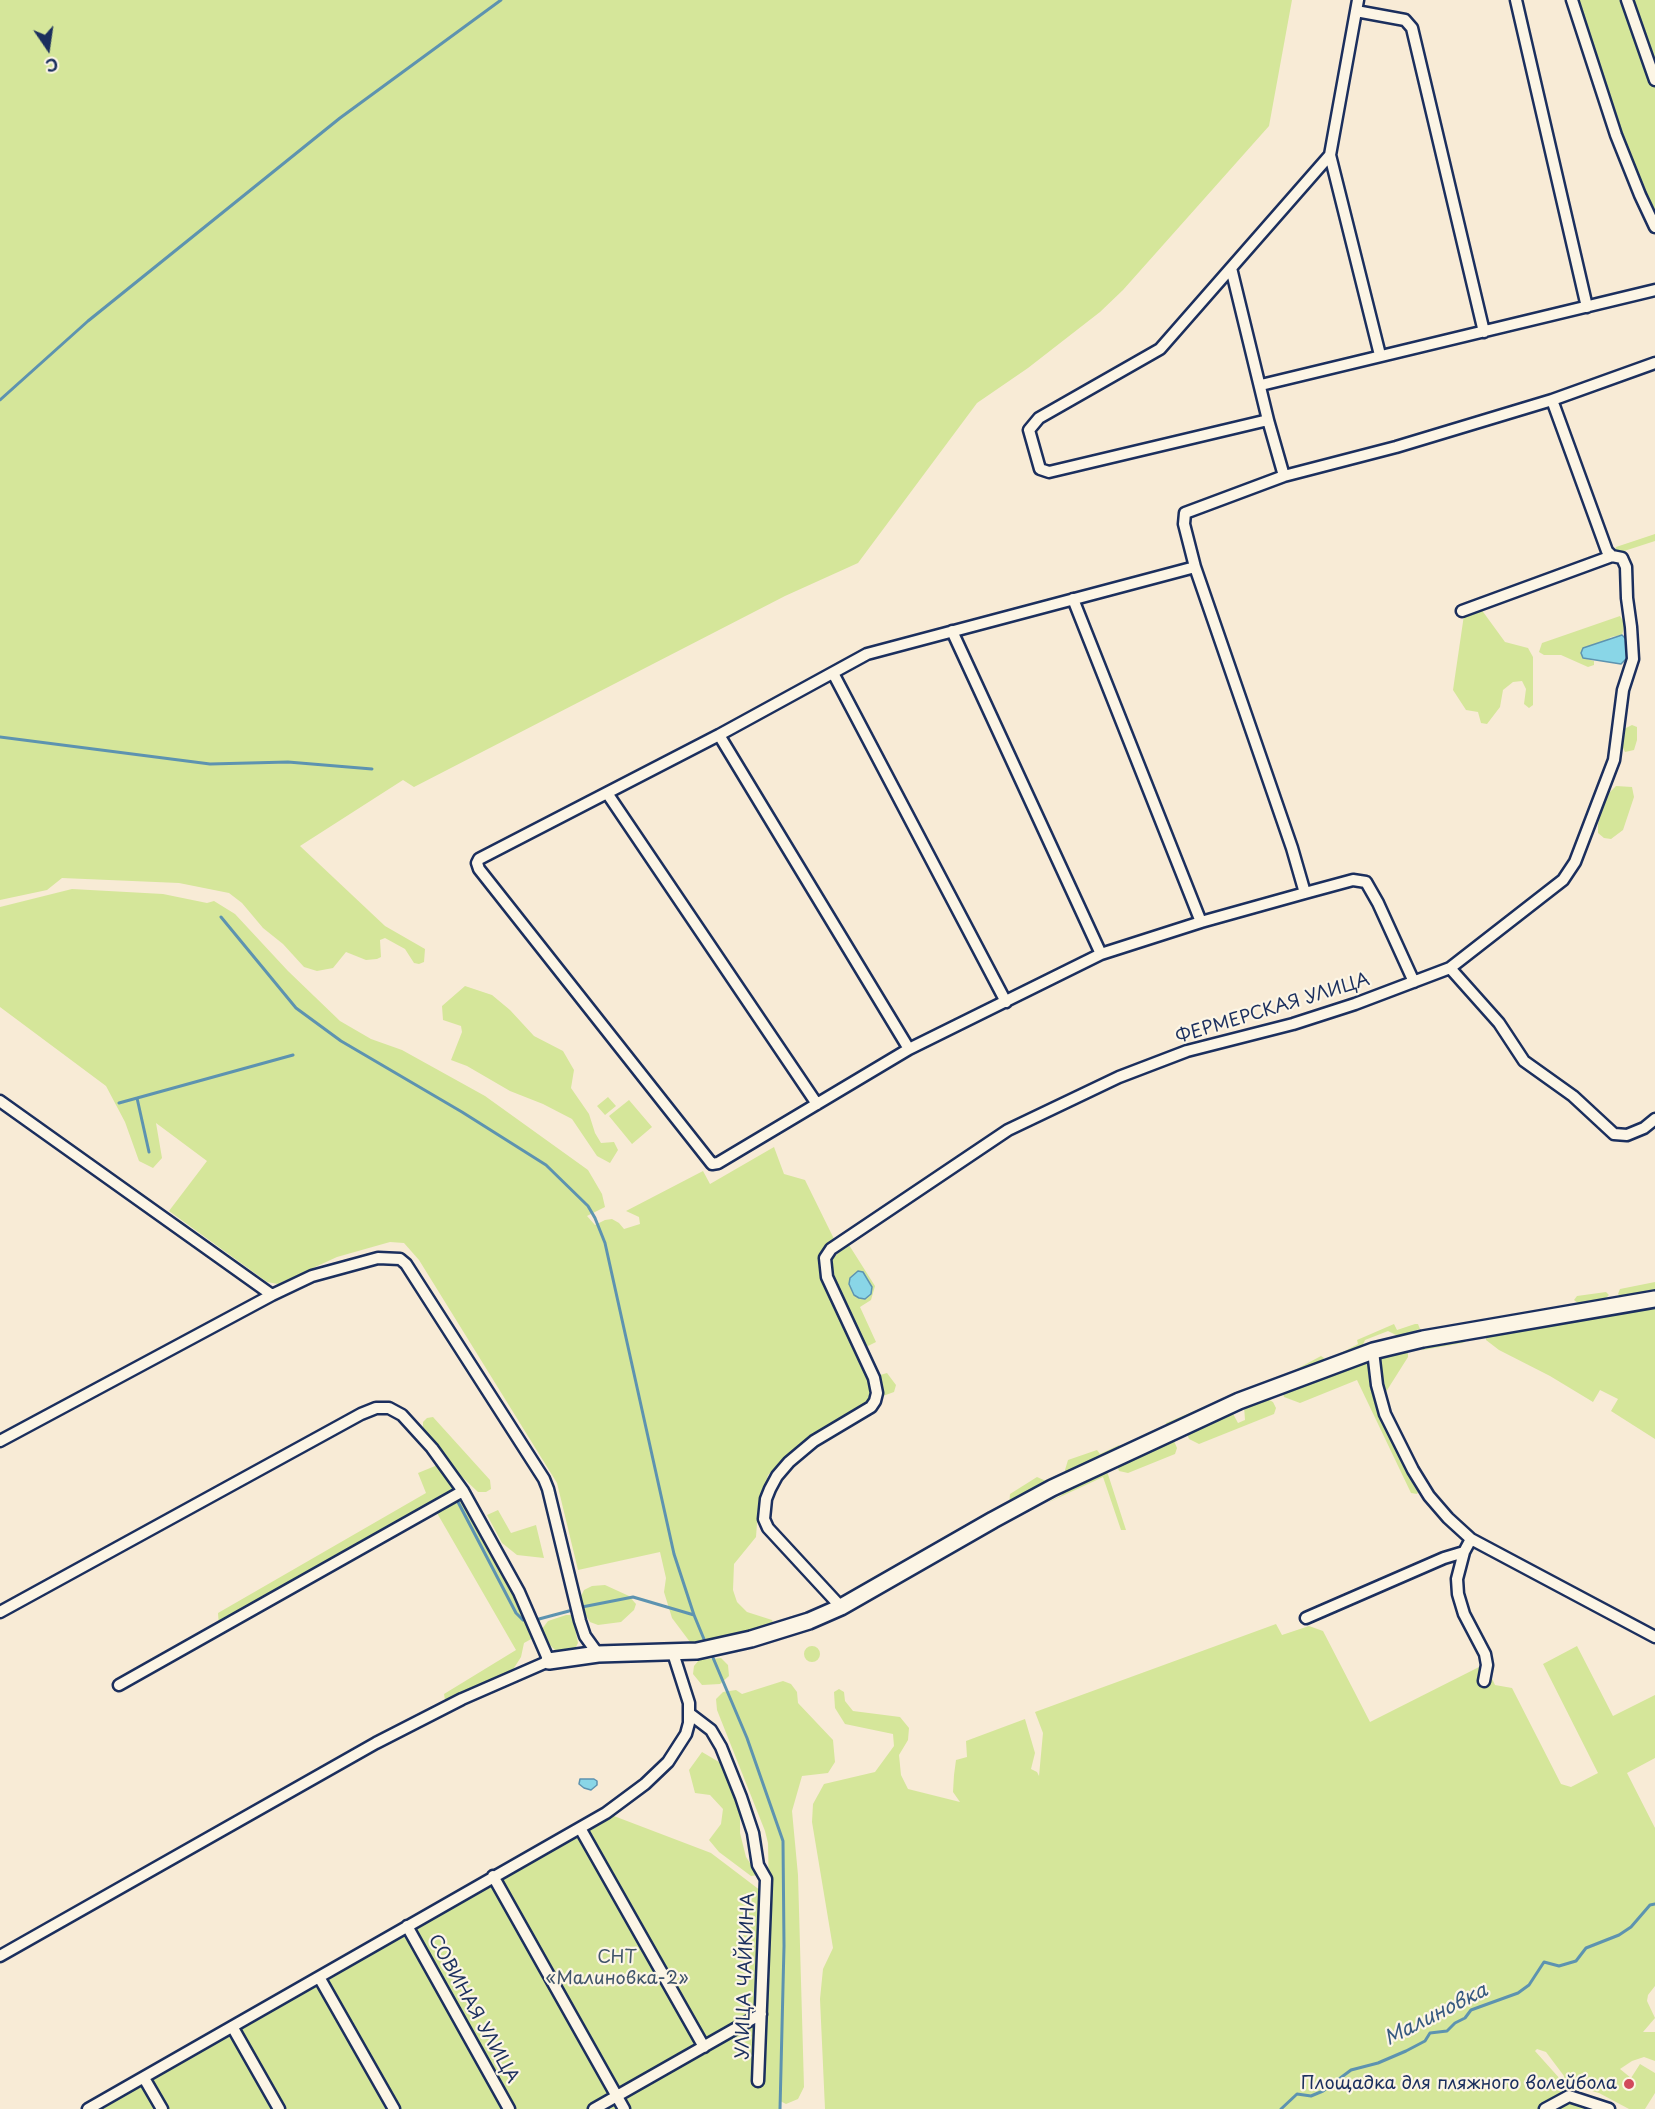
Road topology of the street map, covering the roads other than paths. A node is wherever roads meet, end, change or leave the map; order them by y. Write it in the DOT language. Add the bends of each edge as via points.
graph roads {
  1 [pos="1516,0"];
  2 [pos="1572,0"];
  3 [pos="1628,0"];
  4 [pos="1357,6"];
  5 [pos="1655,80"];
  6 [pos="1330,155"];
  7 [pos="1655,227"];
  8 [pos="1231,268"];
  9 [pos="1655,290"];
  10 [pos="1587,307"];
  11 [pos="1484,332"];
  12 [pos="1380,356"];
  13 [pos="1655,363"];
  14 [pos="1261,385"];
  15 [pos="1552,400"];
  16 [pos="1268,420"];
  17 [pos="1284,476"];
  18 [pos="1612,556"];
  19 [pos="1196,567"];
  20 [pos="1073,599"];
  21 [pos="1461,611"];
  22 [pos="952,631"];
  23 [pos="833,672"];
  24 [pos="719,735"];
  25 [pos="607,793"];
  26 [pos="1305,893"];
  27 [pos="1201,922"];
  28 [pos="1101,954"];
  29 [pos="1450,968"];
  30 [pos="1414,982"];
  31 [pos="1006,1002"];
  32 [pos="909,1049"];
  33 [pos="0,1101"];
  34 [pos="817,1104"];
  35 [pos="1655,1119"];
  36 [pos="272,1296"];
  37 [pos="1655,1299"];
  38 [pos="1373,1352"];
  39 [pos="0,1441"];
  40 [pos="463,1491"];
  41 [pos="1471,1539"];
  42 [pos="1464,1552"];
  43 [pos="842,1607"];
  44 [pos="0,1612"];
  45 [pos="1306,1618"];
  46 [pos="1655,1637"];
  47 [pos="673,1653"];
  48 [pos="598,1654"];
  49 [pos="549,1661"];
  50 [pos="1484,1681"];
  51 [pos="119,1685"];
  52 [pos="690,1713"];
  53 [pos="580,1828"];
  54 [pos="493,1876"];
  55 [pos="407,1926"];
  56 [pos="0,1956"];
  57 [pos="319,1977"];
  58 [pos="761,2014"];
  59 [pos="233,2028"];
  60 [pos="704,2047"];
  61 [pos="144,2078"];
  62 [pos="758,2082"];
  63 [pos="616,2096"];
  64 [pos="1569,2096"];
  65 [pos="88,2109"];
  66 [pos="162,2109"];
  67 [pos="279,2109"];
  68 [pos="394,2109"];
  69 [pos="509,2109"];
  70 [pos="594,2109"];
  71 [pos="624,2109"];
  72 [pos="1545,2109"];
  73 [pos="1579,2109"];
  74 [pos="1609,2109"];
  1 -- 10 [label="street"];
  2 -- 7 [label="street" via="1616,135"];
  3 -- 5 [label="street"];
  4 -- 6 [label="street"];
  4 -- 11 [label="street" via="1405,20 1412,28"];
  6 -- 8 [label="street"];
  6 -- 12 [label="street"];
  8 -- 14 [label="street"];
  8 -- 16 [label="street" via="1160,348 1039,418 1029,430 1040,469 1048,472"];
  9 -- 10 [label="street"];
  10 -- 11 [label="street"];
  11 -- 12 [label="street"];
  12 -- 14 [label="street"];
  13 -- 15 [label="street"];
  14 -- 16 [label="street"];
  15 -- 17 [label="street"];
  15 -- 18 [label="street, ФЕРМЕРСКАЯ УЛИЦА"];
  16 -- 17 [label="street"];
  17 -- 19 [label="street" via="1185,513 1184,524"];
  18 -- 21 [label="street"];
  18 -- 29 [label="street, ФЕРМЕРСКАЯ УЛИЦА" via="1622,558 1626,567 1633,659 1623,690 1614,760 1575,862 1563,880"];
  19 -- 20 [label="street"];
  19 -- 26 [label="street"];
  20 -- 22 [label="street"];
  20 -- 27 [label="street"];
  22 -- 23 [label="street" via="878,650"];
  22 -- 28 [label="street"];
  23 -- 24 [label="street"];
  23 -- 31 [label="street"];
  24 -- 25 [label="street"];
  24 -- 32 [label="street"];
  25 -- 34 [label="street"];
  25 -- 34 [label="street" via="479,859 479,869 712,1164"];
  26 -- 27 [label="street"];
  26 -- 30 [label="street" via="1353,880 1366,882"];
  27 -- 28 [label="street"];
  28 -- 31 [label="street"];
  29 -- 30 [label="street, ФЕРМЕРСКАЯ УЛИЦА"];
  29 -- 35 [label="street" via="1499,1023 1524,1061 1573,1096 1614,1134 1627,1135"];
  30 -- 43 [label="street, ФЕРМЕРСКАЯ УЛИЦА" via="1293,1024 1186,1051 1119,1077 1008,1130 831,1249 825,1258 827,1277 874,1378 877,1393 871,1407 814,1441 789,1462 770,1489 764,1519"];
  31 -- 32 [label="street"];
  32 -- 34 [label="street"];
  33 -- 36 [label="street"];
  36 -- 39 [label="street"];
  36 -- 48 [label="street" via="312,1276 378,1258 406,1263 544,1479 580,1621"];
  37 -- 38 [label="street" via="1465,1331"];
  38 -- 41 [label="street" via="1385,1414 1413,1470 1429,1496"];
  38 -- 43 [label="street" via="1239,1401 1094,1468 993,1520"];
  40 -- 44 [label="street" via="402,1415 389,1408 375,1408"];
  40 -- 49 [label="street" via="519,1592"];
  40 -- 51 [label="street"];
  41 -- 42 [label="street"];
  41 -- 46 [label="street"];
  42 -- 45 [label="street"];
  42 -- 50 [label="street" via="1457,1579 1458,1594 1485,1654"];
  43 -- 47 [label="street" via="751,1639"];
  47 -- 48 [label="street"];
  47 -- 52 [label="street"];
  48 -- 49 [label="street"];
  49 -- 56 [label="street" via="376,1743"];
  52 -- 53 [label="street" via="686,1734 668,1762 630,1795"];
  52 -- 58 [label="street, УЛИЦА ЧАЙКИНА" via="711,1730 721,1747 753,1833 758,1865 766,1879"];
  53 -- 54 [label="street"];
  53 -- 60 [label="street"];
  54 -- 55 [label="street"];
  54 -- 63 [label="street"];
  55 -- 57 [label="street"];
  55 -- 69 [label="street, СОВИНАЯ УЛИЦА"];
  57 -- 59 [label="street"];
  57 -- 68 [label="street"];
  58 -- 60 [label="street"];
  58 -- 62 [label="street, УЛИЦА ЧАЙКИНА"];
  59 -- 61 [label="street"];
  59 -- 67 [label="street"];
  60 -- 63 [label="street"];
  61 -- 65 [label="street"];
  61 -- 66 [label="street"];
  63 -- 70 [label="street"];
  63 -- 71 [label="street"];
  64 -- 72 [label="street"];
  64 -- 73 [label="street"];
  64 -- 74 [label="street"];
}
